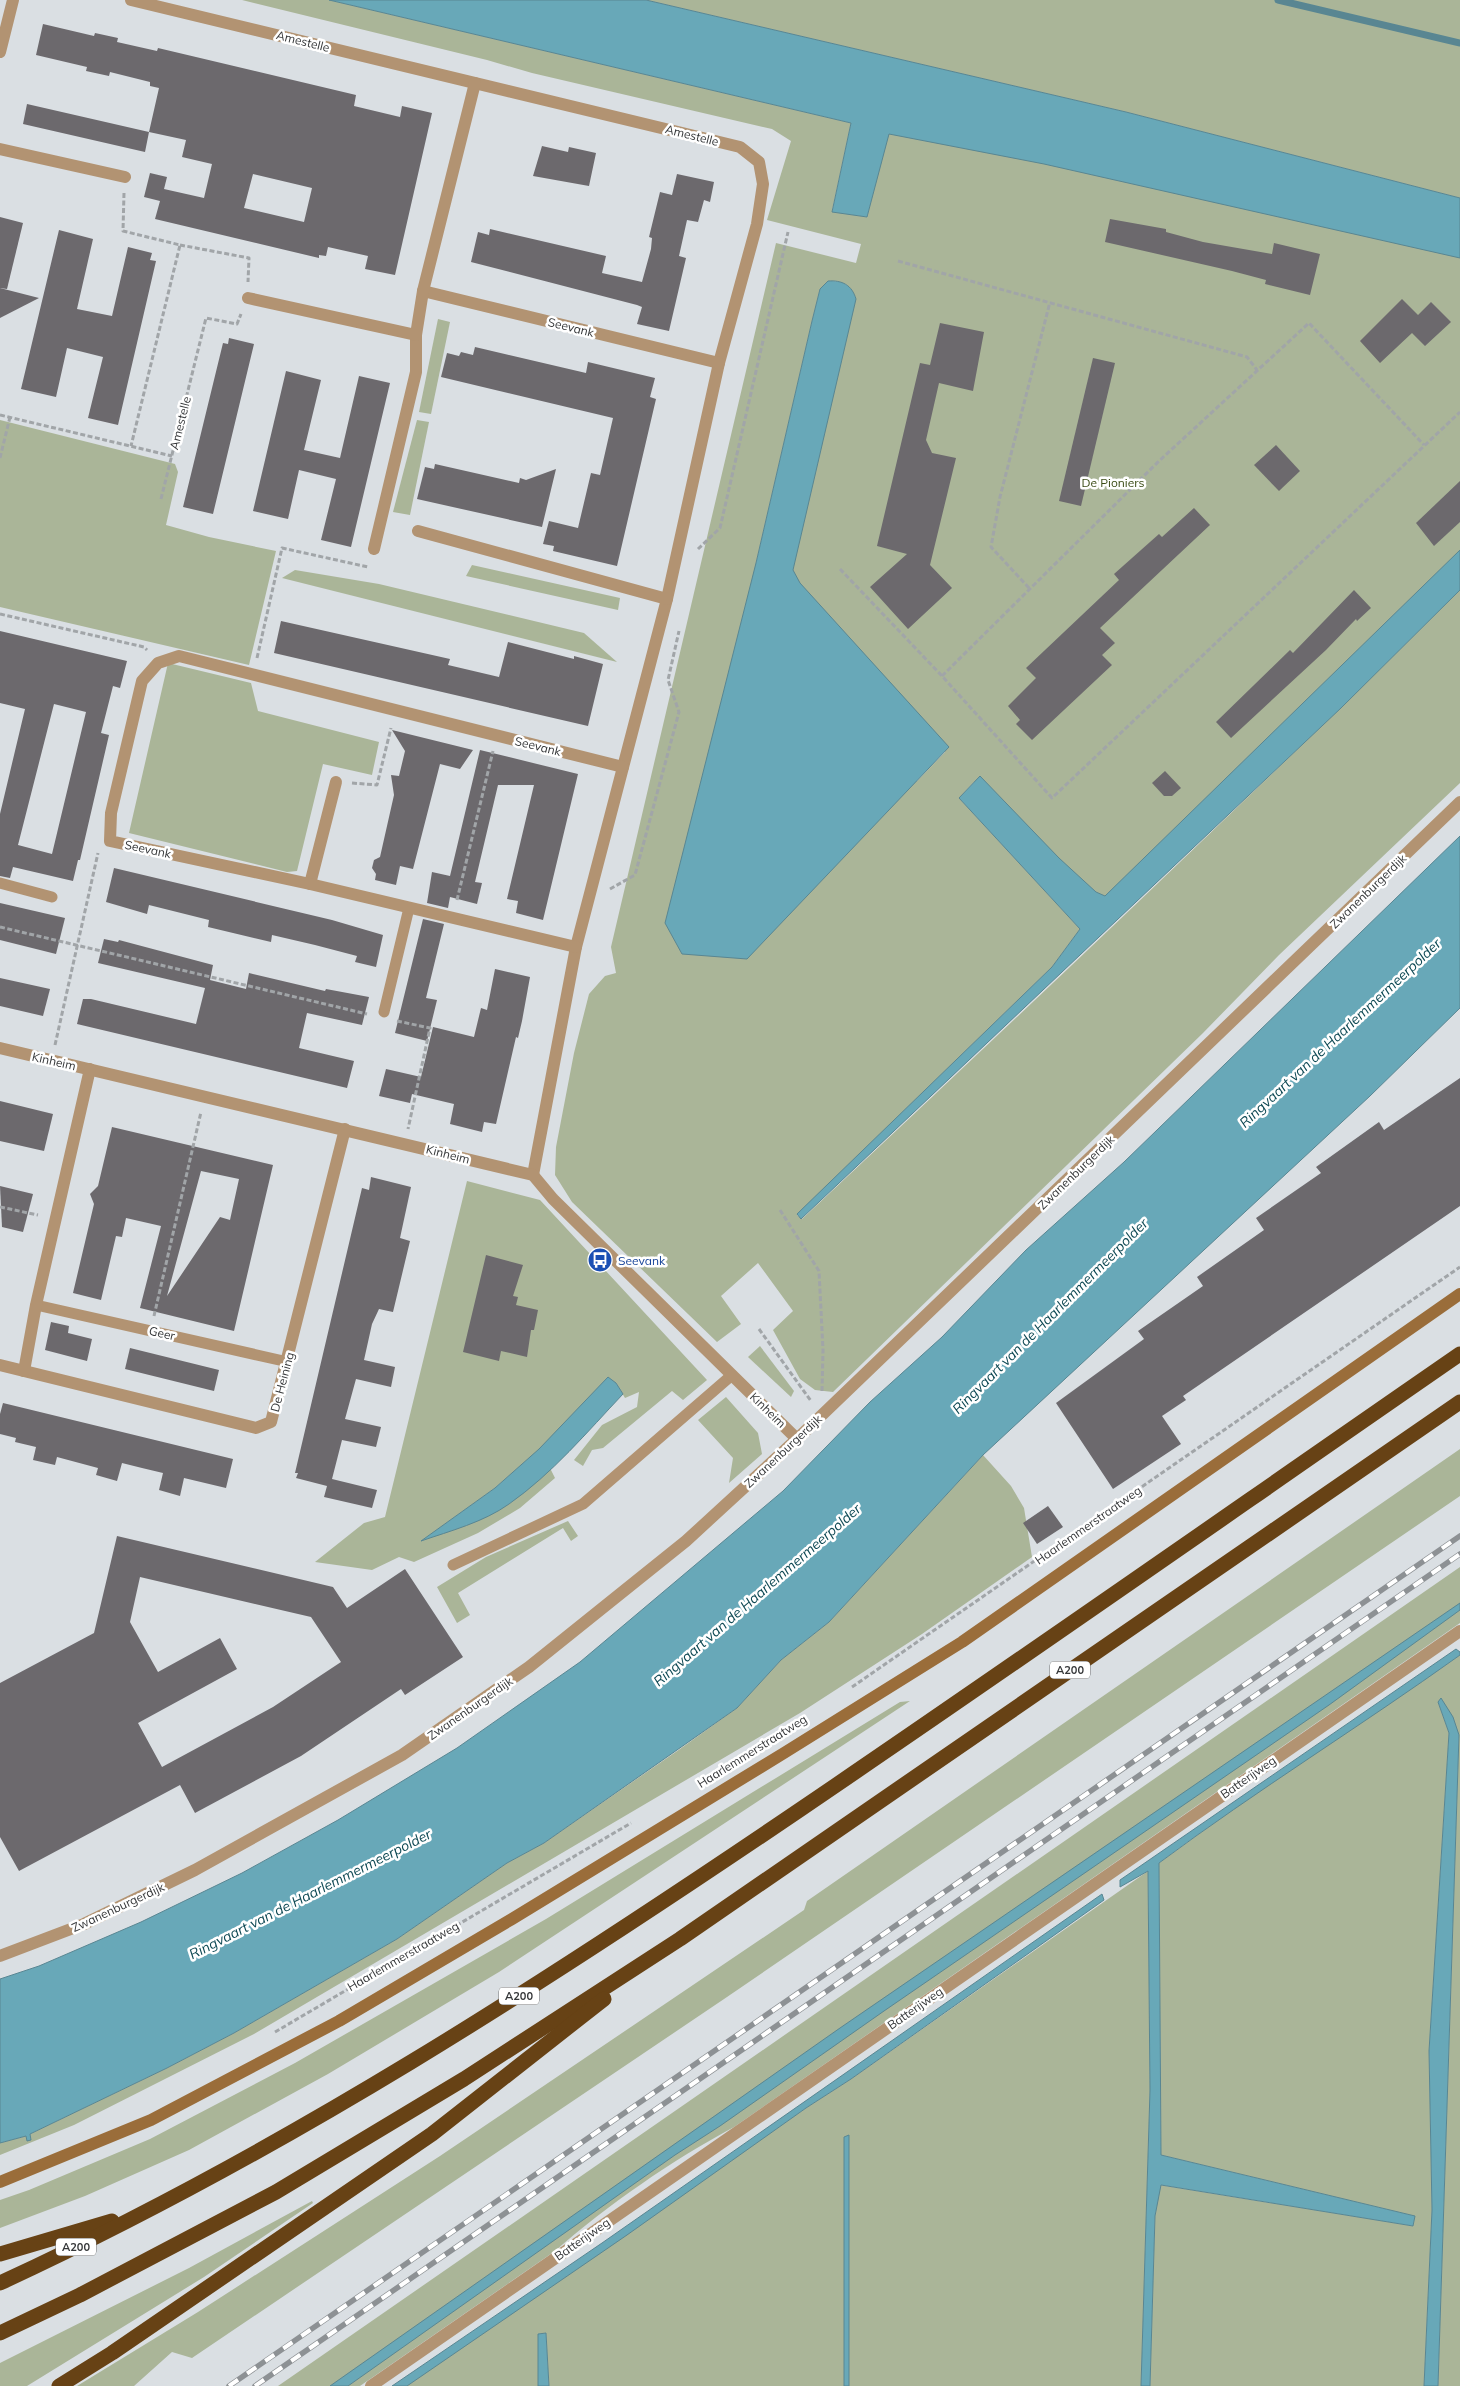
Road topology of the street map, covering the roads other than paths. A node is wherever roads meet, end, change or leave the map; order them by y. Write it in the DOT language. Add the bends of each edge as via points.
graph roads {
  1 [pos="13,0"];
  2 [pos="131,0"];
  3 [pos="0,52"];
  4 [pos="475,83"];
  5 [pos="0,149"];
  6 [pos="125,177"];
  7 [pos="423,291"];
  8 [pos="248,298"];
  9 [pos="416,335"];
  10 [pos="719,363"];
  11 [pos="418,532"];
  12 [pos="374,549"];
  13 [pos="667,598"];
  14 [pos="623,767"];
  15 [pos="336,782"];
  16 [pos="1460,802"];
  17 [pos="0,883"];
  18 [pos="310,884"];
  19 [pos="52,897"];
  20 [pos="409,908"];
  21 [pos="576,948"];
  22 [pos="383,1016"];
  23 [pos="0,1048"];
  24 [pos="90,1069"];
  25 [pos="345,1129"];
  26 [pos="533,1175"];
  27 [pos="1460,1294"];
  28 [pos="36,1305"];
  29 [pos="1460,1354"];
  30 [pos="288,1362"];
  31 [pos="0,1365"];
  32 [pos="24,1371"];
  33 [pos="732,1375"];
  34 [pos="1460,1402"];
  35 [pos="797,1439"];
  36 [pos="452,1565"];
  37 [pos="1460,1631"];
  38 [pos="680,1939"];
  39 [pos="0,1956"];
  40 [pos="0,2182"];
  41 [pos="152,2210"];
  42 [pos="0,2254"];
  43 [pos="0,2283"];
  44 [pos="0,2333"];
  45 [pos="59,2386"];
  46 [pos="371,2386"];
  1 -- 3 [label="street"];
  2 -- 4 [label="street, Amestelle"];
  4 -- 7 [label="street"];
  4 -- 10 [label="street, Amestelle" via="740,147 759,162 763,184 757,224"];
  5 -- 6 [label="street"];
  7 -- 9 [label="street"];
  7 -- 10 [label="street, Seevank"];
  8 -- 9 [label="street"];
  9 -- 12 [label="street" via="416,372"];
  10 -- 13 [label="street"];
  11 -- 13 [label="street"];
  13 -- 14 [label="street"];
  14 -- 18 [label="street, Seevank" via="179,656 158,663 142,681 111,813 110,841"];
  14 -- 21 [label="street"];
  15 -- 18 [label="street"];
  16 -- 35 [label="street, Zwanenburgerdijk"];
  17 -- 19 [label="lane"];
  18 -- 20 [label="street, Seevank"];
  20 -- 21 [label="street, Seevank"];
  20 -- 22 [label="lane"];
  21 -- 26 [label="street"];
  23 -- 24 [label="street, Kinheim"];
  24 -- 25 [label="street, Kinheim"];
  24 -- 28 [label="street"];
  25 -- 26 [label="street, Kinheim"];
  25 -- 30 [label="street, De Heining"];
  26 -- 33 [label="street, Kinheim" via="553,1199"];
  27 -- 40 [label="main road, Haarlemmerstraatweg" via="962,1642 554,1894 339,2021 151,2120"];
  28 -- 30 [label="lane, Geer"];
  28 -- 32 [label="street"];
  29 -- 41 [label="highway, A200" via="626,1928 423,2056 271,2146"];
  30 -- 32 [label="street, De Heining" via="271,1422 256,1428"];
  31 -- 32 [label="street, De Heining"];
  33 -- 35 [label="street, Kinheim"];
  33 -- 36 [label="lane" via="583,1504"];
  34 -- 38 [label="highway, A200"];
  35 -- 39 [label="street, Zwanenburgerdijk" via="679,1547 528,1667 402,1755 196,1870 84,1924"];
  37 -- 46 [label="street, Batterijweg"];
  38 -- 44 [label="highway, A200" via="464,2079 276,2192 80,2296"];
  38 -- 45 [label="highway, A200" via="432,2134"];
  41 -- 42 [label="highway, A200"];
  41 -- 43 [label="highway, A200"];
}
